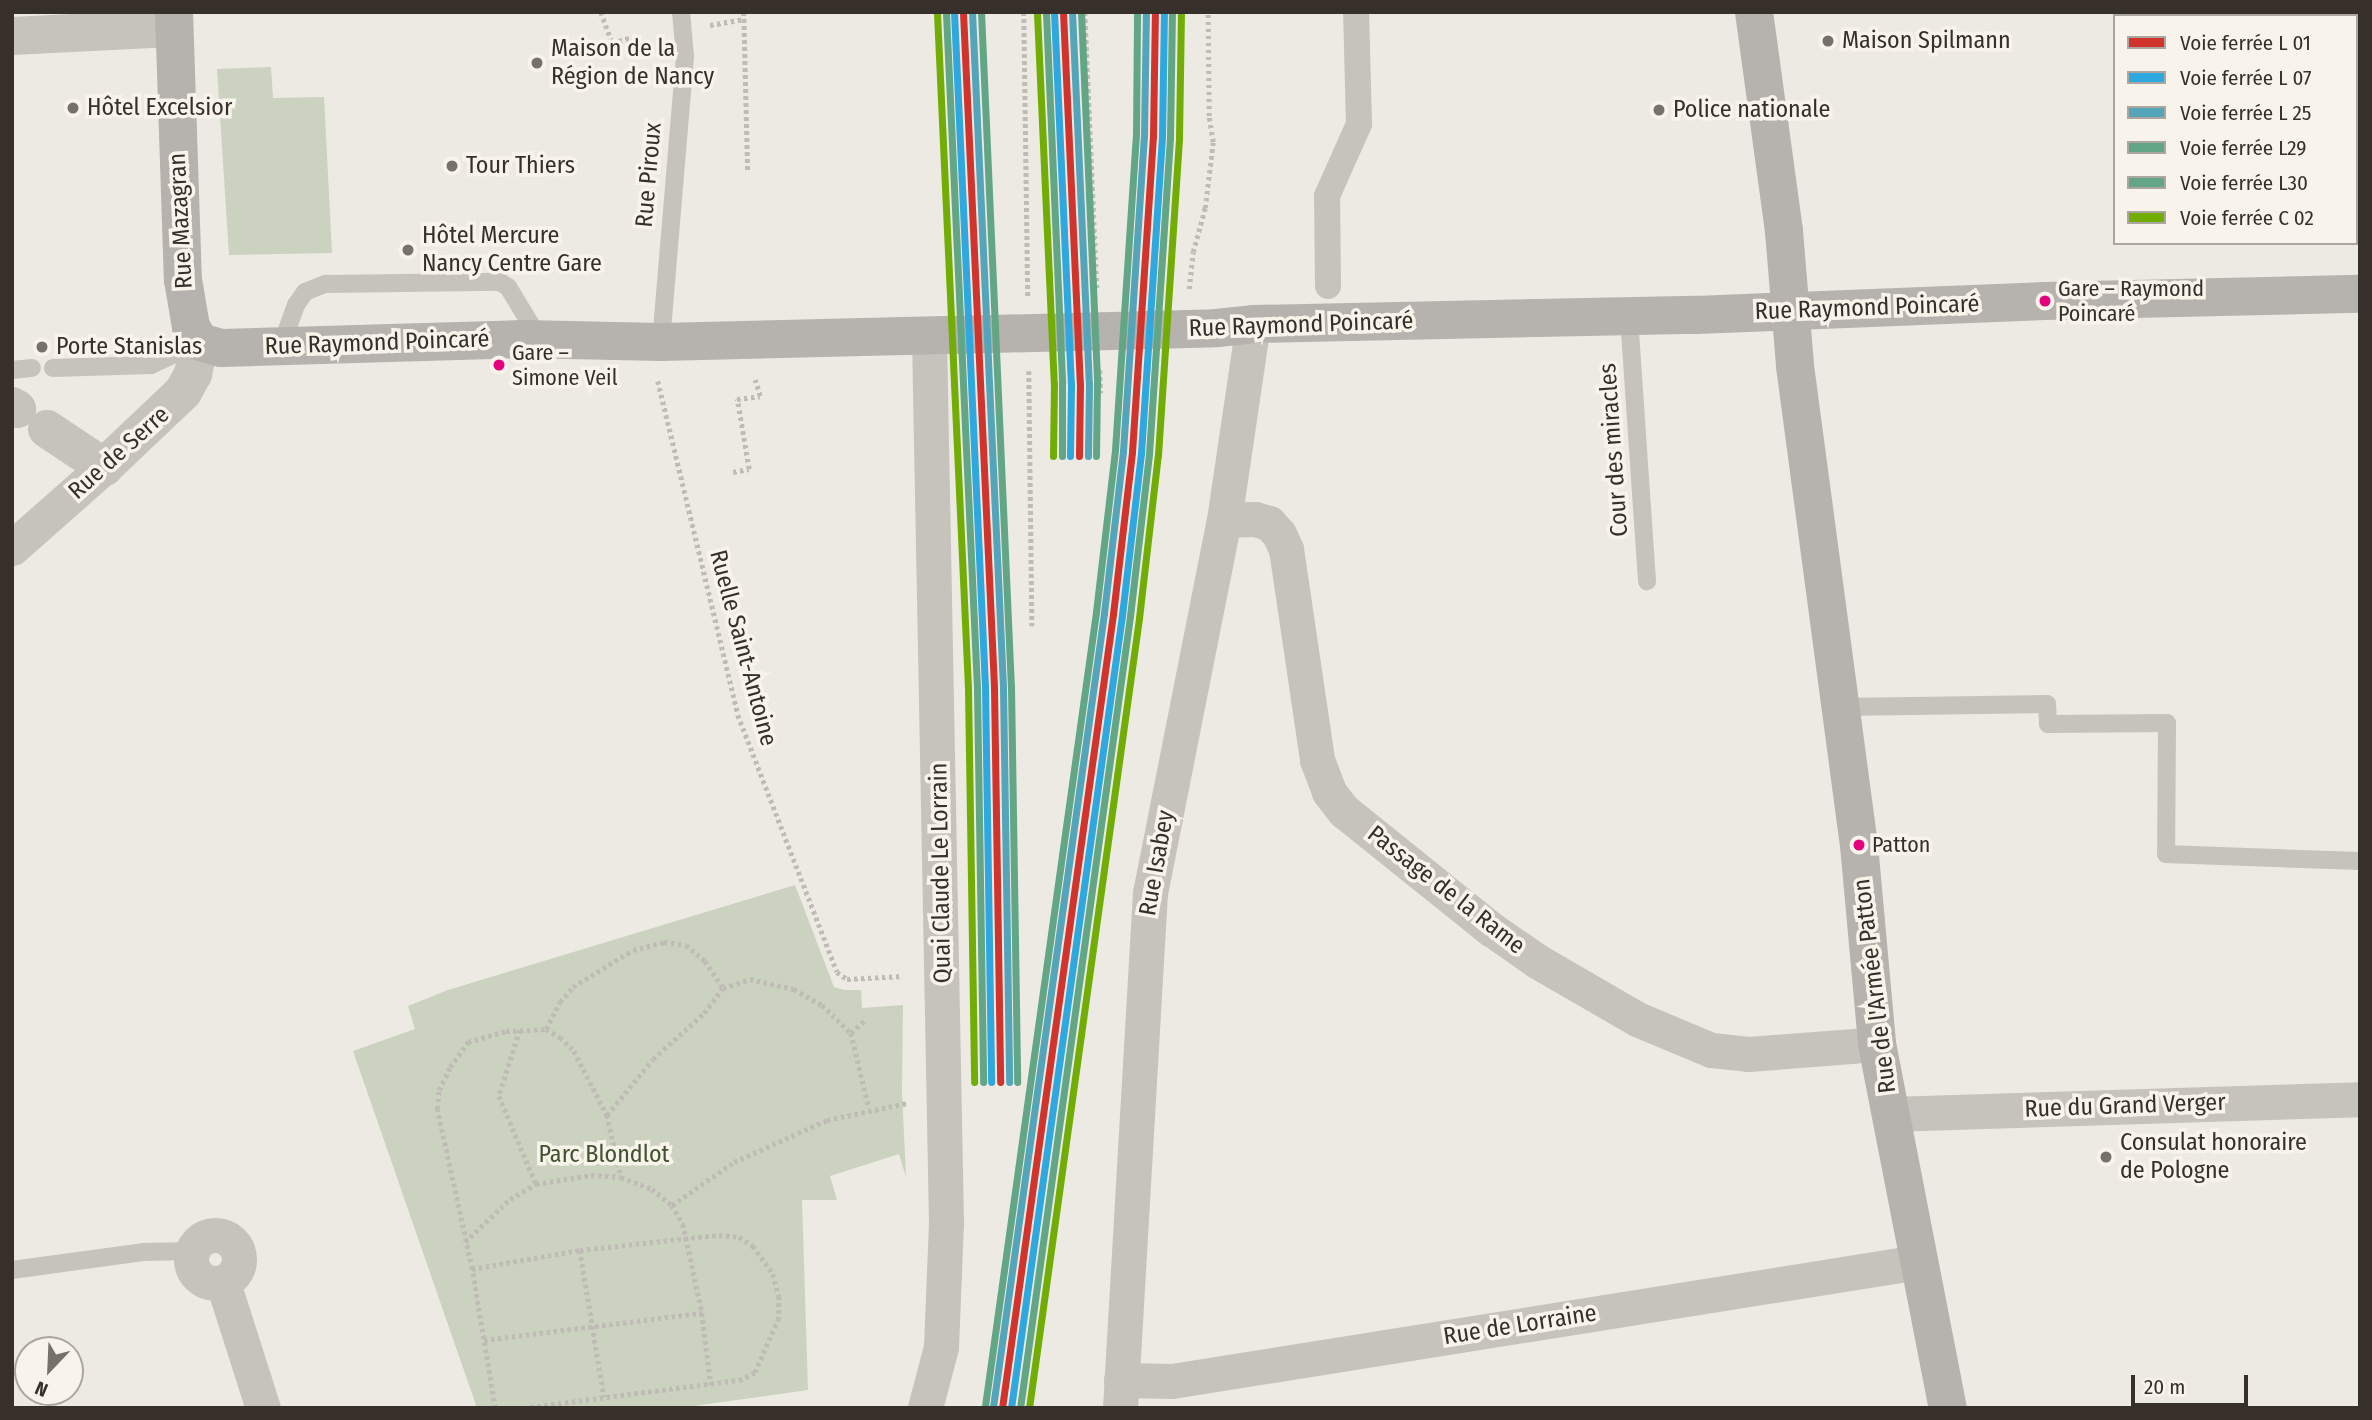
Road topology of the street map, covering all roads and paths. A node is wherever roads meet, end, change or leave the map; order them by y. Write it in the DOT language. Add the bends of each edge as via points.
graph roads {
  1 [pos="681,12"];
  2 [pos="1085,12"];
  3 [pos="1208,12"];
  4 [pos="1356,12"];
  5 [pos="1754,12"];
  6 [pos="602,15"];
  7 [pos="744,15"];
  8 [pos="173,20"];
  9 [pos="707,25"];
  10 [pos="12,36"];
  11 [pos="630,38"];
  12 [pos="748,171"];
  13 [pos="1328,286"];
  14 [pos="2360,294"];
  15 [pos="1097,298"];
  16 [pos="1187,303"];
  17 [pos="1791,310"];
  18 [pos="1629,317"];
  19 [pos="1235,326"];
  20 [pos="942,335"];
  21 [pos="540,339"];
  22 [pos="730,341"];
  23 [pos="200,342"];
  24 [pos="655,342"];
  25 [pos="281,346"];
  26 [pos="1100,366"];
  27 [pos="32,368"];
  28 [pos="53,368"];
  29 [pos="12,370"];
  30 [pos="1101,393"];
  31 [pos="25,415"];
  32 [pos="104,467"];
  33 [pos="733,472"];
  34 [pos="1224,520"];
  35 [pos="12,548"];
  36 [pos="1647,581"];
  37 [pos="1840,707"];
  38 [pos="2360,862"];
  39 [pos="943,974"];
  40 [pos="723,988"];
  41 [pos="864,1021"];
  42 [pos="547,1029"];
  43 [pos="520,1030"];
  44 [pos="850,1033"];
  45 [pos="1877,1044"];
  46 [pos="2360,1099"];
  47 [pos="943,1102"];
  48 [pos="869,1108"];
  49 [pos="1890,1114"];
  50 [pos="607,1115"];
  51 [pos="621,1177"];
  52 [pos="536,1184"];
  53 [pos="672,1205"];
  54 [pos="688,1240"];
  55 [pos="465,1243"];
  56 [pos="580,1250"];
  57 [pos="192,1251"];
  58 [pos="1918,1262"];
  59 [pos="472,1269"];
  60 [pos="12,1270"];
  61 [pos="702,1313"];
  62 [pos="592,1325"];
  63 [pos="484,1340"];
  64 [pos="711,1384"];
  65 [pos="1120,1394"];
  66 [pos="604,1398"];
  67 [pos="263,1408"];
  68 [pos="495,1408"];
  69 [pos="525,1408"];
  70 [pos="925,1408"];
  71 [pos="1948,1408"];
  1 -- 24 [label="lane, Rue Piroux" via="684,56"];
  2 -- 15 [label="path"];
  3 -- 16 [label="path" via="1213,142"];
  4 -- 13 [label="street" via="1359,124 1326,196"];
  5 -- 17 [label="main road, Rue de l'Armée Patton"];
  6 -- 11 [label="path" via="612,43"];
  7 -- 9 [label="path"];
  7 -- 12 [label="path"];
  8 -- 10 [label="street"];
  8 -- 23 [label="main road, Rue Mazagran" via="183,280 191,327"];
  14 -- 17 [label="main road, Rue Raymond Poincaré"];
  17 -- 18 [label="main road, Rue Raymond Poincaré"];
  17 -- 37 [label="main road, Rue de l'Armée Patton"];
  18 -- 19 [label="main road, Rue Raymond Poincaré"];
  18 -- 36 [label="lane, Cour des miracles"];
  19 -- 20 [label="main road, Rue Raymond Poincaré, bridge"];
  19 -- 34 [label="street, Rue Isabey"];
  20 -- 22 [label="main road, Rue Raymond Poincaré"];
  20 -- 39 [label="street, Quai Claude Le Lorrain"];
  21 -- 24 [label="main road, Rue Raymond Poincaré"];
  21 -- 25 [label="main road, Rue Raymond Poincaré"];
  21 -- 25 [label="lane" via="508,287 500,282 325,284 305,292"];
  22 -- 24 [label="main road, Rue Raymond Poincaré"];
  22 -- 33 [label="path" via="758,384 760,396 737,400 749,469"];
  23 -- 25 [label="main road, Rue Raymond Poincaré" via="221,348"];
  23 -- 28 [label="lane" via="151,365"];
  23 -- 32 [label="street, Rue de Serre" via="183,392"];
  24 -- 39 [label="path, Ruelle Saint-Antoine" via="738,715 837,972 847,979"];
  26 -- 30 [label="path"];
  27 -- 29 [label="lane"];
  31 -- 32 [label="street"];
  32 -- 35 [label="street, Rue de Serre"];
  34 -- 45 [label="street, Passage de la Rame" via="1269,523 1286,549 1317,760 1329,792 1344,811 1491,929 1637,1019 1711,1050 1748,1054"];
  34 -- 65 [label="street, Rue Isabey" via="1150,893"];
  37 -- 38 [label="lane" via="2047,704 2048,724 2167,723 2166,854"];
  37 -- 45 [label="main road, Rue de l'Armée Patton" via="1859,845"];
  39 -- 47 [label="street, Quai Claude Le Lorrain"];
  40 -- 42 [label="path" via="705,961 687,945 664,942 633,950 573,987"];
  40 -- 44 [label="path" via="750,979 794,989 821,1005"];
  40 -- 50 [label="path" via="695,1023 653,1059"];
  41 -- 44 [label="path"];
  42 -- 43 [label="path"];
  42 -- 50 [label="path" via="573,1051"];
  43 -- 52 [label="path" via="499,1096"];
  43 -- 55 [label="path" via="486,1034 468,1042 439,1090 437,1109"];
  44 -- 48 [label="path"];
  45 -- 49 [label="main road, Rue de l'Armée Patton"];
  46 -- 49 [label="street, Rue du Grand Verger"];
  47 -- 48 [label="path"];
  47 -- 70 [label="street, Quai Claude Le Lorrain" via="946,1223 941,1347"];
  48 -- 53 [label="path" via="827,1119 734,1161"];
  49 -- 58 [label="main road, Rue de l'Armée Patton"];
  50 -- 51 [label="path"];
  51 -- 52 [label="path" via="569,1176"];
  51 -- 53 [label="path" via="652,1189"];
  52 -- 55 [label="path" via="510,1199"];
  53 -- 54 [label="path"];
  54 -- 56 [label="path"];
  54 -- 61 [label="path"];
  54 -- 64 [label="path" via="739,1237 763,1257 779,1296 774,1336 755,1373 742,1380"];
  55 -- 59 [label="path"];
  56 -- 59 [label="path"];
  56 -- 62 [label="path"];
  57 -- 60 [label="lane" via="143,1252"];
  57 -- 67 [label="street" via="192,1266 200,1279 223,1283"];
  58 -- 65 [label="street, Rue de Lorraine" via="1172,1381"];
  58 -- 71 [label="main road, Rue de l'Armée Patton"];
  59 -- 63 [label="path"];
  61 -- 62 [label="path"];
  61 -- 64 [label="path"];
  62 -- 63 [label="path"];
  62 -- 66 [label="path"];
  63 -- 68 [label="path"];
  64 -- 66 [label="path"];
  66 -- 69 [label="path"];
}
